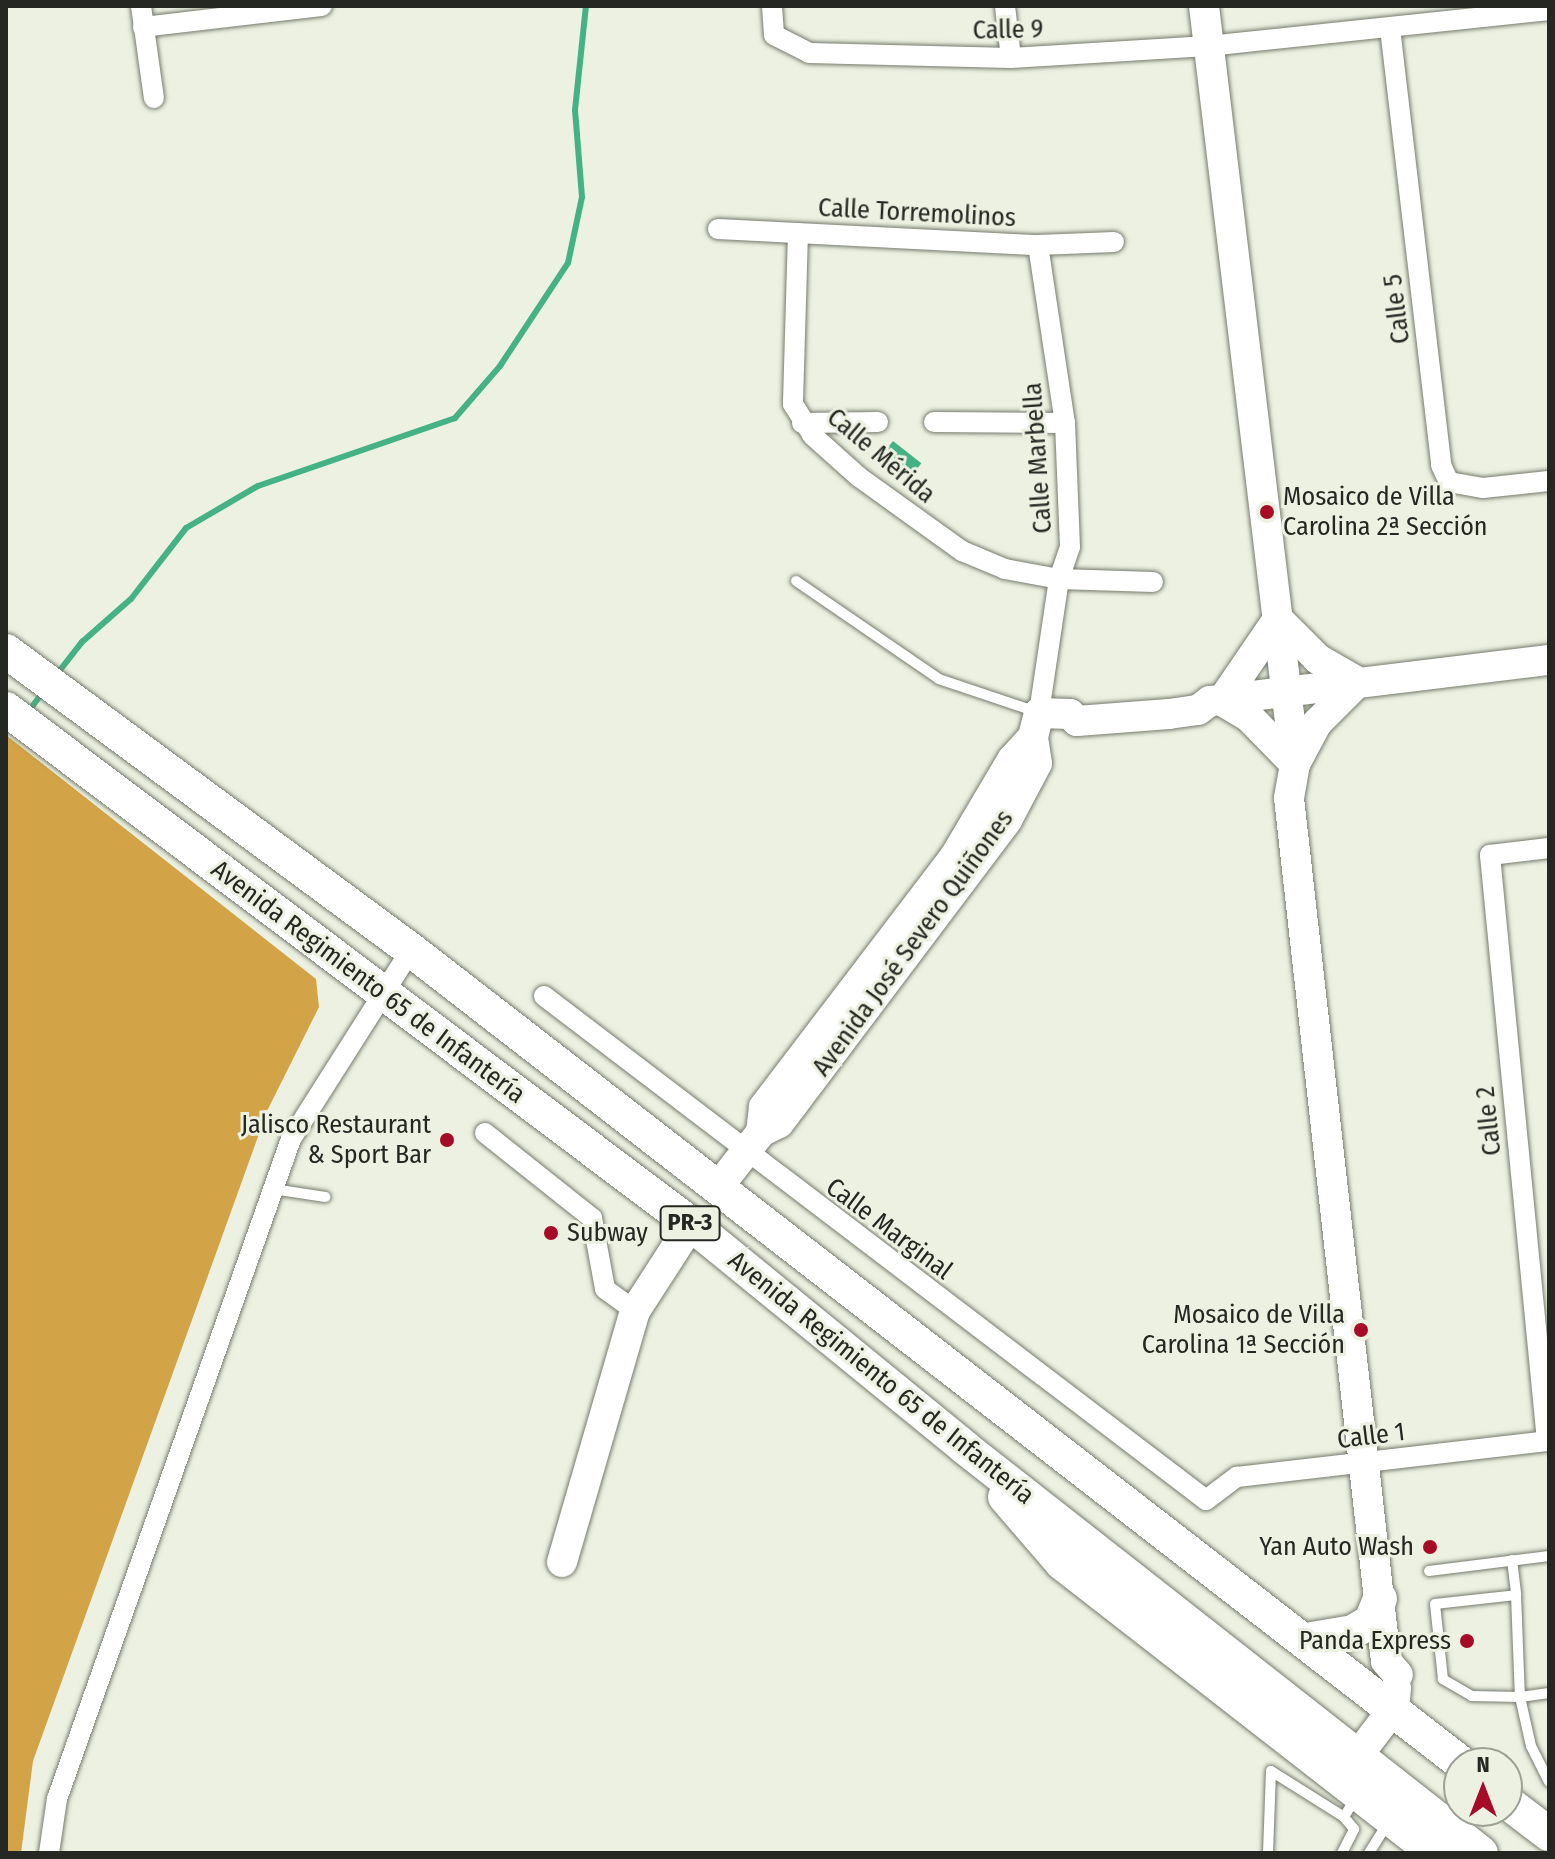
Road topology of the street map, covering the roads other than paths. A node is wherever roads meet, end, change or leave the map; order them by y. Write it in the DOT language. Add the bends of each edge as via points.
graph roads {
  1 [pos="141,6"];
  2 [pos="322,6"];
  3 [pos="772,6"];
  4 [pos="1005,6"];
  5 [pos="1204,6"];
  6 [pos="1549,10"];
  7 [pos="143,27"];
  8 [pos="1390,28"];
  9 [pos="1208,46"];
  10 [pos="1011,58"];
  11 [pos="154,98"];
  12 [pos="718,229"];
  13 [pos="798,233"];
  14 [pos="1114,242"];
  15 [pos="1038,245"];
  16 [pos="878,422"];
  17 [pos="934,422"];
  18 [pos="802,423"];
  19 [pos="1065,423"];
  20 [pos="1549,481"];
  21 [pos="1059,579"];
  22 [pos="796,581"];
  23 [pos="1153,582"];
  24 [pos="1278,619"];
  25 [pos="6,651"];
  26 [pos="1549,660"];
  27 [pos="1358,682"];
  28 [pos="1287,693"];
  29 [pos="1216,701"];
  30 [pos="6,709"];
  31 [pos="1036,725"];
  32 [pos="1295,772"];
  33 [pos="1549,848"];
  34 [pos="411,950"];
  35 [pos="382,990"];
  36 [pos="544,996"];
  37 [pos="485,1133"];
  38 [pos="753,1143"];
  39 [pos="719,1186"];
  40 [pos="273,1189"];
  41 [pos="325,1197"];
  42 [pos="691,1224"];
  43 [pos="635,1311"];
  44 [pos="1548,1447"];
  45 [pos="1374,1462"];
  46 [pos="1206,1500"];
  47 [pos="1549,1556"];
  48 [pos="1512,1560"];
  49 [pos="562,1562"];
  50 [pos="1429,1571"];
  51 [pos="1516,1595"];
  52 [pos="1380,1599"];
  53 [pos="1306,1640"];
  54 [pos="1396,1691"];
  55 [pos="1549,1693"];
  56 [pos="1520,1697"];
  57 [pos="1447,1747"];
  58 [pos="1549,1782"];
  59 [pos="1350,1787"];
  60 [pos="1523,1814"];
  61 [pos="1391,1819"];
  62 [pos="1549,1834"];
  63 [pos="49,1853"];
  64 [pos="1268,1853"];
  65 [pos="1342,1853"];
  66 [pos="1369,1853"];
  67 [pos="1434,1853"];
  68 [pos="1481,1853"];
  1 -- 7 [label="street"];
  2 -- 7 [label="street"];
  3 -- 10 [label="street, Calle 9" via="774,35 809,53"];
  4 -- 10 [label="street"];
  5 -- 9 [label="street"];
  6 -- 8 [label="street, Calle 9"];
  7 -- 11 [label="street"];
  8 -- 9 [label="street, Calle 9"];
  8 -- 20 [label="street, Calle 5" via="1441,465 1449,482 1483,488"];
  9 -- 10 [label="street, Calle 9"];
  9 -- 24 [label="street"];
  12 -- 13 [label="street, Calle Torremolinos"];
  13 -- 15 [label="street, Calle Torremolinos"];
  13 -- 18 [label="street, Calle Mérida" via="793,404"];
  14 -- 15 [label="street, Calle Torremolinos"];
  15 -- 19 [label="street, Calle Marbella"];
  16 -- 18 [label="street"];
  17 -- 19 [label="street"];
  18 -- 21 [label="street, Calle Mérida" via="859,477 941,539 1005,569"];
  19 -- 21 [label="street, Calle Marbella" via="1070,547"];
  21 -- 23 [label="street, Calle Mérida"];
  21 -- 31 [label="street, Calle Marbella"];
  22 -- 31 [label="lane" via="939,679"];
  24 -- 27 [label="street" via="1318,659"];
  24 -- 28 [label="street"];
  24 -- 29 [label="street"];
  25 -- 34 [label="main road, Avenida Regimiento 65 de Infantería / PR-3"];
  26 -- 27 [label="street"];
  27 -- 28 [label="street"];
  27 -- 32 [label="street" via="1317,723"];
  28 -- 29 [label="street"];
  28 -- 32 [label="street"];
  29 -- 31 [label="street" via="1199,691 1168,704 1078,700 1070,714"];
  29 -- 32 [label="street" via="1249,717"];
  30 -- 35 [label="main road, Avenida Regimiento 65 de Infantería / PR-3"];
  31 -- 38 [label="street, Avenida José Severo Quiñones" via="937,899 807,1068 779,1123"];
  32 -- 45 [label="street" via="1289,798"];
  33 -- 44 [label="street, Calle 2" via="1490,855"];
  34 -- 35 [label="street"];
  34 -- 39 [label="main road, Avenida Regimiento 65 de Infantería / PR-3"];
  35 -- 40 [label="street" via="291,1139"];
  35 -- 42 [label="main road, Avenida Regimiento 65 de Infantería / PR-3"];
  36 -- 38 [label="street, Calle Marginal"];
  37 -- 43 [label="street" via="592,1218 605,1289"];
  38 -- 39 [label="street, Avenida José Severo Quiñones"];
  38 -- 46 [label="street, Calle Marginal"];
  39 -- 53 [label="main road, Avenida Regimiento 65 de Infantería / PR-3"];
  40 -- 41 [label="lane"];
  40 -- 63 [label="street" via="62,1784"];
  42 -- 43 [label="street"];
  42 -- 59 [label="main road, Avenida Regimiento 65 de Infantería / PR-3" via="964,1447 1062,1563"];
  43 -- 49 [label="street"];
  44 -- 45 [label="street, Calle 1"];
  45 -- 46 [label="street, Calle 1" via="1237,1477"];
  45 -- 52 [label="street"];
  45 -- 54 [label="street" via="1407,1660"];
  47 -- 48 [label="lane"];
  48 -- 50 [label="lane"];
  48 -- 51 [label="lane"];
  51 -- 56 [label="lane"];
  51 -- 56 [label="lane" via="1435,1604 1443,1679 1472,1696"];
  52 -- 53 [label="main road" via="1371,1621 1353,1632"];
  52 -- 54 [label="street" via="1386,1661"];
  53 -- 54 [label="main road, Avenida Regimiento 65 de Infantería / PR-3"];
  54 -- 57 [label="main road, Avenida Regimiento 65 de Infantería / PR-3"];
  54 -- 59 [label="street"];
  55 -- 56 [label="lane"];
  56 -- 58 [label="lane" via="1531,1746"];
  59 -- 61 [label="main road"];
  59 -- 64 [label="lane" via="1271,1771"];
  59 -- 65 [label="lane" via="1354,1829"];
  59 -- 68 [label="main road"];
  60 -- 62 [label="main road"];
  61 -- 66 [label="lane"];
  61 -- 67 [label="main road"];
}
